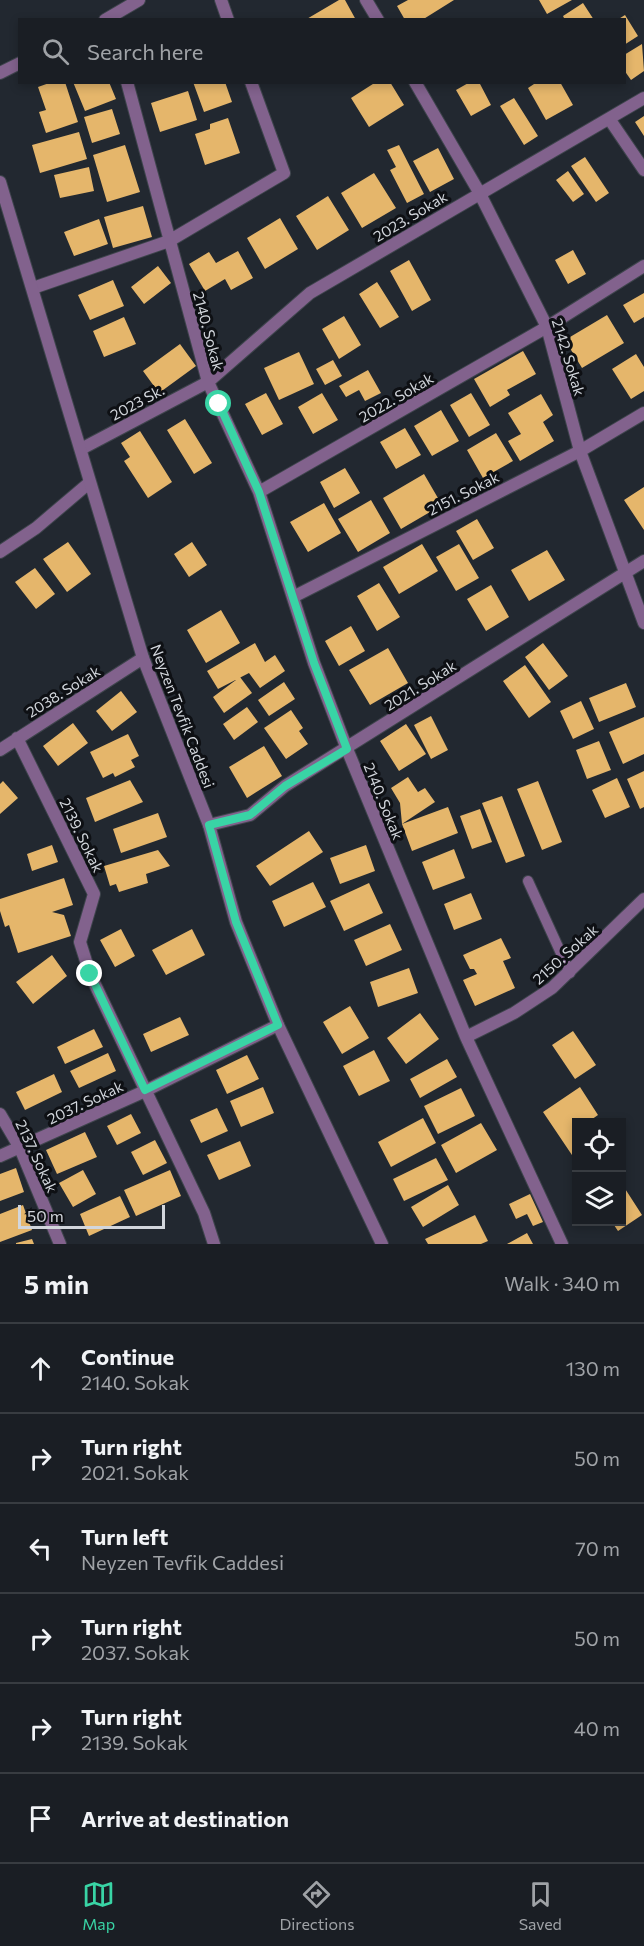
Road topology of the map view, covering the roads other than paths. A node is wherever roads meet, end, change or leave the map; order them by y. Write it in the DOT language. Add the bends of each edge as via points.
graph roads {
  1 [pos="139,0"];
  2 [pos="220,0"];
  3 [pos="366,0"];
  4 [pos="110,18"];
  5 [pos="227,18"];
  6 [pos="377,18"];
  7 [pos="18,64"];
  8 [pos="0,73"];
  9 [pos="128,84"];
  10 [pos="252,84"];
  11 [pos="416,84"];
  12 [pos="644,98"];
  13 [pos="610,120"];
  14 [pos="644,170"];
  15 [pos="0,182"];
  16 [pos="479,192"];
  17 [pos="169,241"];
  18 [pos="644,266"];
  19 [pos="33,288"];
  20 [pos="547,327"];
  21 [pos="208,382"];
  22 [pos="644,413"];
  23 [pos="81,449"];
  24 [pos="580,451"];
  25 [pos="89,483"];
  26 [pos="259,492"];
  27 [pos="0,552"];
  28 [pos="644,561"];
  29 [pos="627,573"];
  30 [pos="293,597"];
  31 [pos="644,623"];
  32 [pos="143,658"];
  33 [pos="17,738"];
  34 [pos="347,749"];
  35 [pos="0,750"];
  36 [pos="209,825"];
  37 [pos="528,881"];
  38 [pos="644,899"];
  39 [pos="570,973"];
  40 [pos="278,1025"];
  41 [pos="466,1037"];
  42 [pos="145,1090"];
  43 [pos="0,1114"];
  44 [pos="20,1148"];
  45 [pos="0,1156"];
  46 [pos="60,1244"];
  47 [pos="214,1244"];
  48 [pos="381,1244"];
  49 [pos="562,1244"];
  1 -- 4 [label="street"];
  2 -- 5 [label="street"];
  3 -- 6 [label="street"];
  7 -- 8 [label="street"];
  9 -- 17 [label="street, 2140. Sokak"];
  10 -- 17 [label="street" via="284,173"];
  11 -- 16 [label="street, 2142. Sokak"];
  12 -- 13 [label="street, 2023. Sokak"];
  13 -- 14 [label="street"];
  13 -- 16 [label="street, 2023. Sokak"];
  15 -- 19 [label="street, Neyzen Tevfik Caddesi"];
  16 -- 20 [label="street, 2142. Sokak"];
  16 -- 21 [label="street, 2023. Sokak" via="310,293"];
  17 -- 19 [label="street"];
  17 -- 21 [label="street, 2140. Sokak"];
  18 -- 20 [label="street, 2022. Sokak"];
  19 -- 23 [label="street, Neyzen Tevfik Caddesi"];
  20 -- 24 [label="street, 2142. Sokak"];
  20 -- 26 [label="street, 2022. Sokak"];
  21 -- 23 [label="street, 2023 Sk."];
  21 -- 26 [label="street, 2140. Sokak"];
  22 -- 24 [label="street, 2151. Sokak"];
  23 -- 25 [label="street, Neyzen Tevfik Caddesi"];
  24 -- 29 [label="street, 2142. Sokak"];
  24 -- 30 [label="street, 2151. Sokak"];
  25 -- 27 [label="street" via="36,528"];
  25 -- 32 [label="street, Neyzen Tevfik Caddesi"];
  26 -- 30 [label="street, 2140. Sokak"];
  28 -- 29 [label="street, 2021. Sokak"];
  29 -- 31 [label="street, 2142. Sokak"];
  29 -- 34 [label="street, 2021. Sokak"];
  30 -- 34 [label="street, 2140. Sokak"];
  32 -- 33 [label="street, 2038. Sokak"];
  32 -- 36 [label="street, Neyzen Tevfik Caddesi"];
  33 -- 35 [label="street, 2038. Sokak"];
  33 -- 42 [label="street, 2139. Sokak" via="94,894 80,942 90,974"];
  34 -- 36 [label="street, 2021. Sokak" via="285,786 250,815"];
  34 -- 41 [label="street, 2140. Sokak"];
  36 -- 40 [label="street, Neyzen Tevfik Caddesi" via="236,922"];
  37 -- 39 [label="lane"];
  38 -- 39 [label="street, 2150. Sokak"];
  39 -- 41 [label="street, 2150. Sokak" via="531,1003"];
  40 -- 42 [label="street, 2037. Sokak"];
  40 -- 48 [label="street, Neyzen Tevfik Caddesi"];
  41 -- 49 [label="street, 2140. Sokak"];
  42 -- 44 [label="street, 2037. Sokak"];
  42 -- 47 [label="street, 2139. Sokak" via="204,1213"];
  43 -- 44 [label="street, 2137. Sokak"];
  44 -- 45 [label="street, 2037. Sokak"];
  44 -- 46 [label="street, 2137. Sokak"];
}
